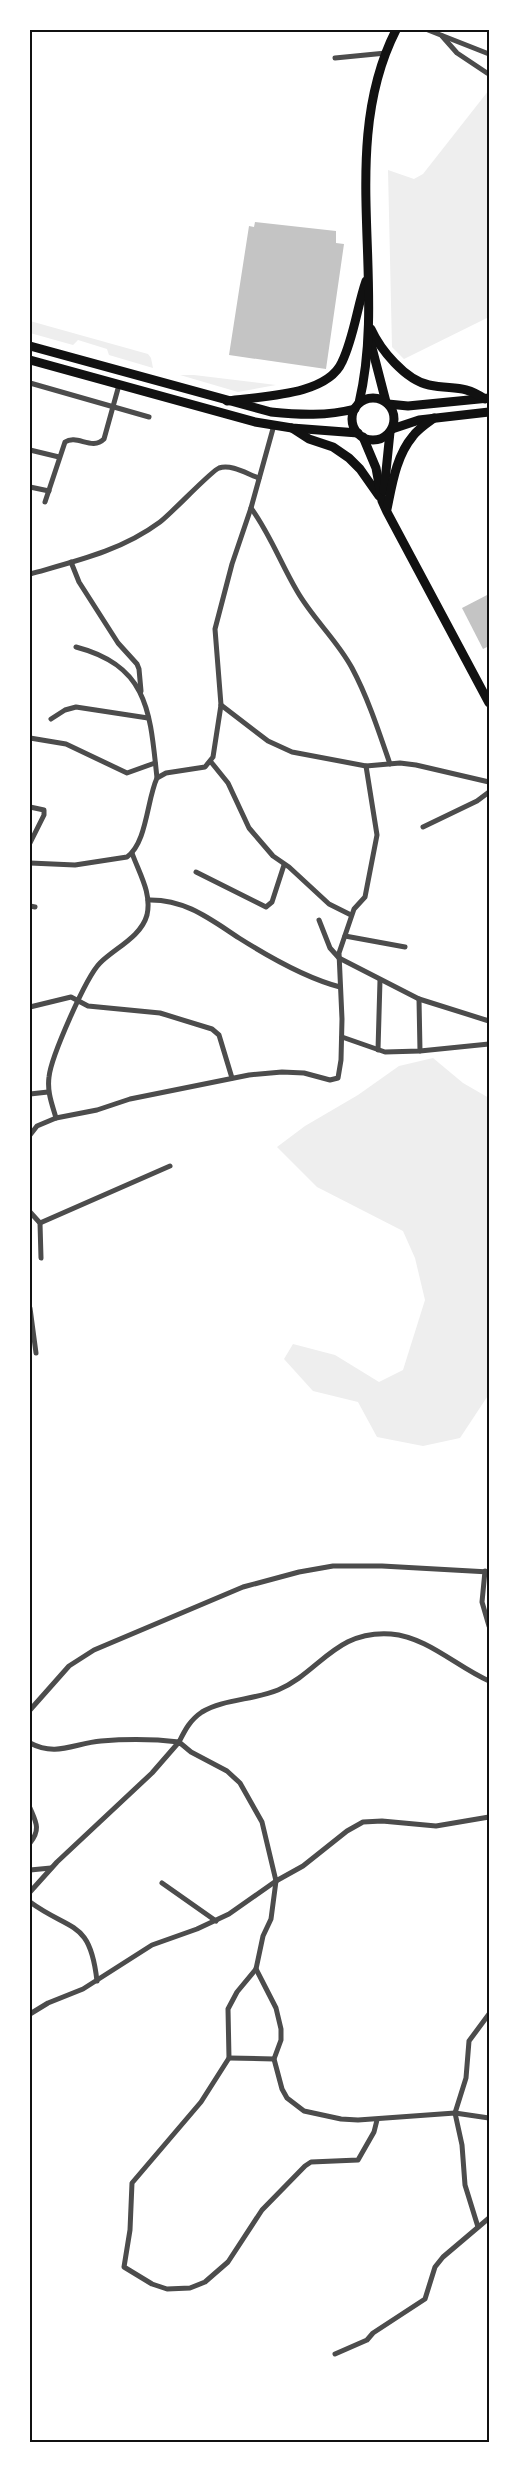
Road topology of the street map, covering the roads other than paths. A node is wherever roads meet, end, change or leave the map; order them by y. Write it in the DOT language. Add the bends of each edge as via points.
graph roads {
  1 [pos="396,30"];
  2 [pos="428,30"];
  3 [pos="442,35"];
  4 [pos="386,53"];
  5 [pos="489,54"];
  6 [pos="335,58"];
  7 [pos="487,73"];
  8 [pos="368,274"];
  9 [pos="370,327"];
  10 [pos="370,339"];
  11 [pos="30,346"];
  12 [pos="30,360"];
  13 [pos="30,383"];
  14 [pos="119,386"];
  15 [pos="487,398"];
  16 [pos="228,401"];
  17 [pos="387,403"];
  18 [pos="357,406"];
  19 [pos="113,408"];
  20 [pos="489,412"];
  21 [pos="149,417"];
  22 [pos="434,418"];
  23 [pos="274,425"];
  24 [pos="292,428"];
  25 [pos="391,431"];
  26 [pos="361,435"];
  27 [pos="30,450"];
  28 [pos="58,457"];
  29 [pos="259,478"];
  30 [pos="30,487"];
  31 [pos="49,491"];
  32 [pos="45,502"];
  33 [pos="385,505"];
  34 [pos="251,508"];
  35 [pos="71,562"];
  36 [pos="30,574"];
  37 [pos="76,647"];
  38 [pos="141,692"];
  39 [pos="489,703"];
  40 [pos="221,705"];
  41 [pos="148,718"];
  42 [pos="51,720"];
  43 [pos="30,738"];
  44 [pos="211,762"];
  45 [pos="155,763"];
  46 [pos="390,764"];
  47 [pos="366,766"];
  48 [pos="157,778"];
  49 [pos="489,782"];
  50 [pos="489,792"];
  51 [pos="30,807"];
  52 [pos="423,827"];
  53 [pos="30,843"];
  54 [pos="132,853"];
  55 [pos="30,863"];
  56 [pos="284,865"];
  57 [pos="196,872"];
  58 [pos="148,900"];
  59 [pos="351,916"];
  60 [pos="320,920"];
  61 [pos="345,936"];
  62 [pos="405,947"];
  63 [pos="339,958"];
  64 [pos="380,980"];
  65 [pos="340,987"];
  66 [pos="419,999"];
  67 [pos="78,1001"];
  68 [pos="30,1007"];
  69 [pos="489,1021"];
  70 [pos="342,1037"];
  71 [pos="489,1044"];
  72 [pos="378,1050"];
  73 [pos="420,1051"];
  74 [pos="232,1078"];
  75 [pos="48,1092"];
  76 [pos="30,1094"];
  77 [pos="56,1118"];
  78 [pos="30,1135"];
  79 [pos="170,1166"];
  80 [pos="30,1212"];
  81 [pos="40,1223"];
  82 [pos="41,1258"];
  83 [pos="30,1308"];
  84 [pos="36,1353"];
  85 [pos="487,1571"];
  86 [pos="489,1626"];
  87 [pos="489,1681"];
  88 [pos="30,1710"];
  89 [pos="179,1742"];
  90 [pos="30,1743"];
  91 [pos="30,1808"];
  92 [pos="489,1817"];
  93 [pos="30,1843"];
  94 [pos="51,1868"];
  95 [pos="30,1870"];
  96 [pos="276,1881"];
  97 [pos="162,1883"];
  98 [pos="30,1892"];
  99 [pos="30,1902"];
  100 [pos="216,1921"];
  101 [pos="256,1969"];
  102 [pos="97,1981"];
  103 [pos="30,2014"];
  104 [pos="489,2014"];
  105 [pos="229,2058"];
  106 [pos="274,2059"];
  107 [pos="455,2113"];
  108 [pos="489,2118"];
  109 [pos="377,2120"];
  110 [pos="489,2218"];
  111 [pos="478,2227"];
  112 [pos="335,2354"];
  1 -- 4 [label="main road"];
  2 -- 3 [label="street"];
  3 -- 5 [label="street"];
  3 -- 7 [label="street" via="457,54"];
  4 -- 6 [label="street"];
  4 -- 8 [label="main road" via="369,126 366,168"];
  8 -- 9 [label="main road"];
  8 -- 16 [label="main road" via="345,355 332,377 317,386 292,392"];
  9 -- 10 [label="main road"];
  9 -- 15 [label="main road" via="384,353 416,380 427,385 468,389"];
  10 -- 17 [label="main road"];
  10 -- 18 [label="main road"];
  11 -- 16 [label="main road"];
  12 -- 14 [label="main road"];
  13 -- 19 [label="street"];
  14 -- 19 [label="street"];
  14 -- 23 [label="main road"];
  15 -- 17 [label="main road" via="408,406"];
  16 -- 18 [label="main road" via="287,414 337,414"];
  17 -- 18 [label="main road" via="371,398"];
  17 -- 25 [label="main road" via="394,419"];
  18 -- 26 [label="main road" via="353,421"];
  19 -- 21 [label="street"];
  19 -- 28 [label="street" via="102,442 68,440"];
  20 -- 22 [label="main road"];
  22 -- 25 [label="main road" via="408,422"];
  22 -- 33 [label="main road" via="413,435 404,450"];
  23 -- 24 [label="main road"];
  23 -- 29 [label="street"];
  24 -- 26 [label="main road"];
  24 -- 33 [label="main road" via="349,458"];
  25 -- 26 [label="main road" via="377,440"];
  25 -- 33 [label="main road" via="384,485"];
  26 -- 33 [label="main road" via="376,468"];
  27 -- 28 [label="street"];
  28 -- 31 [label="street"];
  29 -- 34 [label="street"];
  29 -- 35 [label="street" via="227,467 216,469 176,509 145,532 112,550"];
  30 -- 31 [label="street"];
  31 -- 32 [label="street"];
  33 -- 39 [label="main road"];
  34 -- 40 [label="street" via="232,564 216,629"];
  34 -- 46 [label="street" via="264,526 296,590 352,668"];
  35 -- 36 [label="street"];
  35 -- 38 [label="street" via="79,582 118,643 137,664"];
  37 -- 38 [label="street" via="114,662"];
  38 -- 41 [label="street"];
  40 -- 44 [label="street"];
  40 -- 47 [label="street" via="279,747 330,761"];
  41 -- 42 [label="street" via="76,707"];
  41 -- 45 [label="street"];
  43 -- 45 [label="street" via="66,744 127,773"];
  44 -- 48 [label="street" via="205,767 166,773"];
  44 -- 56 [label="street" via="228,783 249,828"];
  45 -- 48 [label="street"];
  46 -- 47 [label="street"];
  46 -- 49 [label="street" via="416,765"];
  47 -- 59 [label="street" via="377,835 365,897"];
  48 -- 54 [label="street" via="142,832"];
  50 -- 52 [label="street"];
  51 -- 53 [label="street" via="44,810 44,815"];
  54 -- 55 [label="street" via="123,858 75,864"];
  54 -- 58 [label="street"];
  56 -- 57 [label="street" via="272,902 266,906"];
  56 -- 59 [label="street" via="329,904"];
  58 -- 65 [label="street" via="185,905 222,924 270,957"];
  58 -- 67 [label="street" via="147,916 141,927 98,965"];
  59 -- 61 [label="street"];
  60 -- 63 [label="street" via="330,948"];
  61 -- 62 [label="street"];
  61 -- 63 [label="street"];
  63 -- 64 [label="street"];
  63 -- 65 [label="street"];
  64 -- 66 [label="street"];
  64 -- 72 [label="street"];
  65 -- 70 [label="street"];
  66 -- 69 [label="street"];
  66 -- 73 [label="street"];
  67 -- 68 [label="street" via="71,997"];
  67 -- 74 [label="street" via="88,1006 160,1013 212,1029 219,1035"];
  67 -- 75 [label="street" via="50,1070"];
  70 -- 72 [label="street"];
  70 -- 74 [label="street" via="340,1072 336,1079 282,1072"];
  71 -- 73 [label="street"];
  72 -- 73 [label="street"];
  74 -- 77 [label="street"];
  75 -- 76 [label="street"];
  75 -- 77 [label="street"];
  77 -- 78 [label="street" via="37,1126"];
  79 -- 81 [label="street"];
  80 -- 81 [label="street"];
  81 -- 82 [label="street"];
  83 -- 84 [label="street"];
  85 -- 86 [label="street" via="482,1602"];
  85 -- 88 [label="street" via="333,1566 243,1587 94,1650 69,1666"];
  87 -- 89 [label="street" via="412,1639 372,1634 344,1644 281,1689 203,1711 187,1725"];
  89 -- 90 [label="street" via="156,1739 100,1741 59,1750"];
  89 -- 94 [label="street" via="152,1774"];
  89 -- 96 [label="street" via="227,1771 240,1783 250,1806 262,1822"];
  91 -- 93 [label="street" via="38,1826"];
  92 -- 96 [label="street" via="436,1826 382,1820 363,1822 347,1830 303,1866"];
  94 -- 95 [label="street"];
  94 -- 98 [label="street"];
  96 -- 100 [label="street"];
  96 -- 101 [label="street" via="271,1919"];
  97 -- 100 [label="street"];
  99 -- 102 [label="street" via="83,1936 92,1952"];
  100 -- 102 [label="street" via="152,1945"];
  101 -- 105 [label="street" via="228,2009"];
  101 -- 106 [label="street" via="276,2008 281,2029"];
  102 -- 103 [label="street"];
  104 -- 107 [label="street" via="469,2041 469,2065"];
  105 -- 106 [label="street"];
  105 -- 109 [label="street" via="201,2102 132,2183 124,2267 152,2284 167,2289 190,2288 205,2282 228,2262 262,2210 305,2166 311,2162 358,2160"];
  106 -- 109 [label="street" via="287,2098 304,2111 341,2119"];
  107 -- 108 [label="street"];
  107 -- 109 [label="street"];
  107 -- 111 [label="street" via="465,2185"];
  110 -- 111 [label="street"];
  111 -- 112 [label="street" via="435,2267 425,2299 367,2340"];
}
